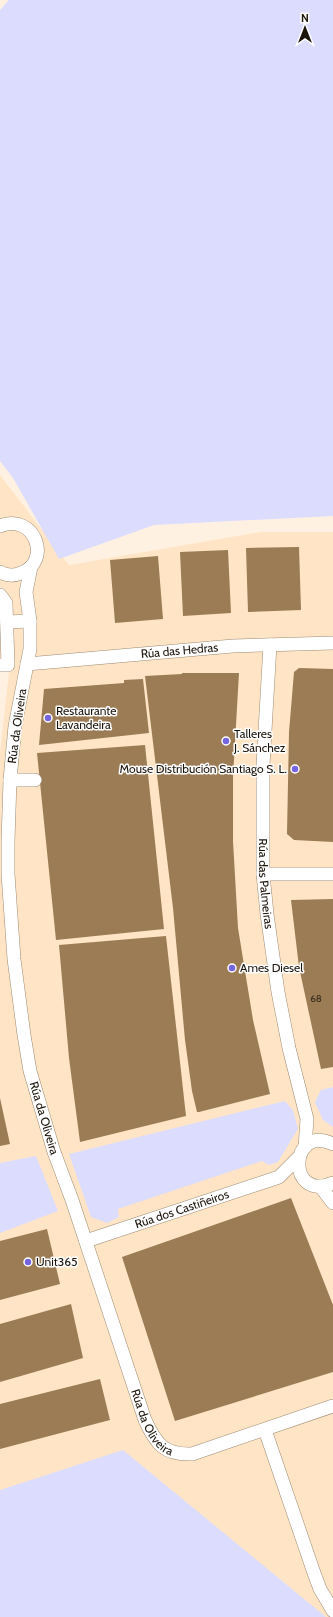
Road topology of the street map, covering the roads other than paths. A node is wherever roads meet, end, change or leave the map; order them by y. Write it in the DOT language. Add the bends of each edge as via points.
graph roads {
  1 [pos="0,526"];
  2 [pos="31,567"];
  3 [pos="5,574"];
  4 [pos="26,592"];
  5 [pos="0,595"];
  6 [pos="30,621"];
  7 [pos="7,622"];
  8 [pos="333,643"];
  9 [pos="270,644"];
  10 [pos="0,664"];
  11 [pos="27,664"];
  12 [pos="10,780"];
  13 [pos="35,780"];
  14 [pos="263,874"];
  15 [pos="333,874"];
  16 [pos="6,919"];
  17 [pos="307,1119"];
  18 [pos="331,1143"];
  19 [pos="302,1152"];
  20 [pos="279,1177"];
  21 [pos="306,1181"];
  22 [pos="333,1183"];
  23 [pos="320,1186"];
  24 [pos="333,1202"];
  25 [pos="86,1241"];
  26 [pos="333,1406"];
  27 [pos="265,1430"];
  28 [pos="333,1611"];
  1 -- 2 [label="street, Rúa da Oliveira" via="19,524 33,534 38,552"];
  2 -- 3 [label="street" via="24,572"];
  2 -- 4 [label="street, Rúa da Oliveira"];
  3 -- 4 [label="street"];
  4 -- 6 [label="street, Rúa da Oliveira"];
  5 -- 7 [label="street" via="6,603"];
  6 -- 7 [label="street"];
  6 -- 11 [label="street, Rúa da Oliveira"];
  7 -- 10 [label="street" via="8,664"];
  8 -- 9 [label="street, Rúa das Hedras"];
  9 -- 11 [label="street, Rúa das Hedras"];
  9 -- 14 [label="street, Rúa das Palmeiras" via="263,765"];
  11 -- 12 [label="street, Rúa da Oliveira" via="15,726"];
  12 -- 13 [label="street"];
  12 -- 16 [label="street, Rúa da Oliveira"];
  14 -- 15 [label="street"];
  14 -- 17 [label="street, Rúa das Palmeiras" via="278,992"];
  16 -- 25 [label="street, Rúa da Oliveira" via="30,1071 54,1152"];
  17 -- 18 [label="street, Rúa das Palmeiras"];
  17 -- 19 [label="street, Rúa das Palmeiras"];
  18 -- 19 [label="street" via="316,1141"];
  19 -- 20 [label="street, Rúa dos Castiñeiros"];
  19 -- 21 [label="street, Rúa das Palmeiras" via="299,1170"];
  20 -- 21 [label="street, Rúa dos Castiñeiros"];
  20 -- 25 [label="street, Rúa dos Castiñeiros"];
  21 -- 23 [label="street, Rúa dos Castiñeiros"];
  22 -- 23 [label="street"];
  23 -- 24 [label="street"];
  25 -- 27 [label="street, Rúa da Oliveira" via="145,1420 159,1445 180,1455 192,1454"];
  26 -- 27 [label="street, Rúa da Oliveira"];
  27 -- 28 [label="street" via="314,1573"];
}
